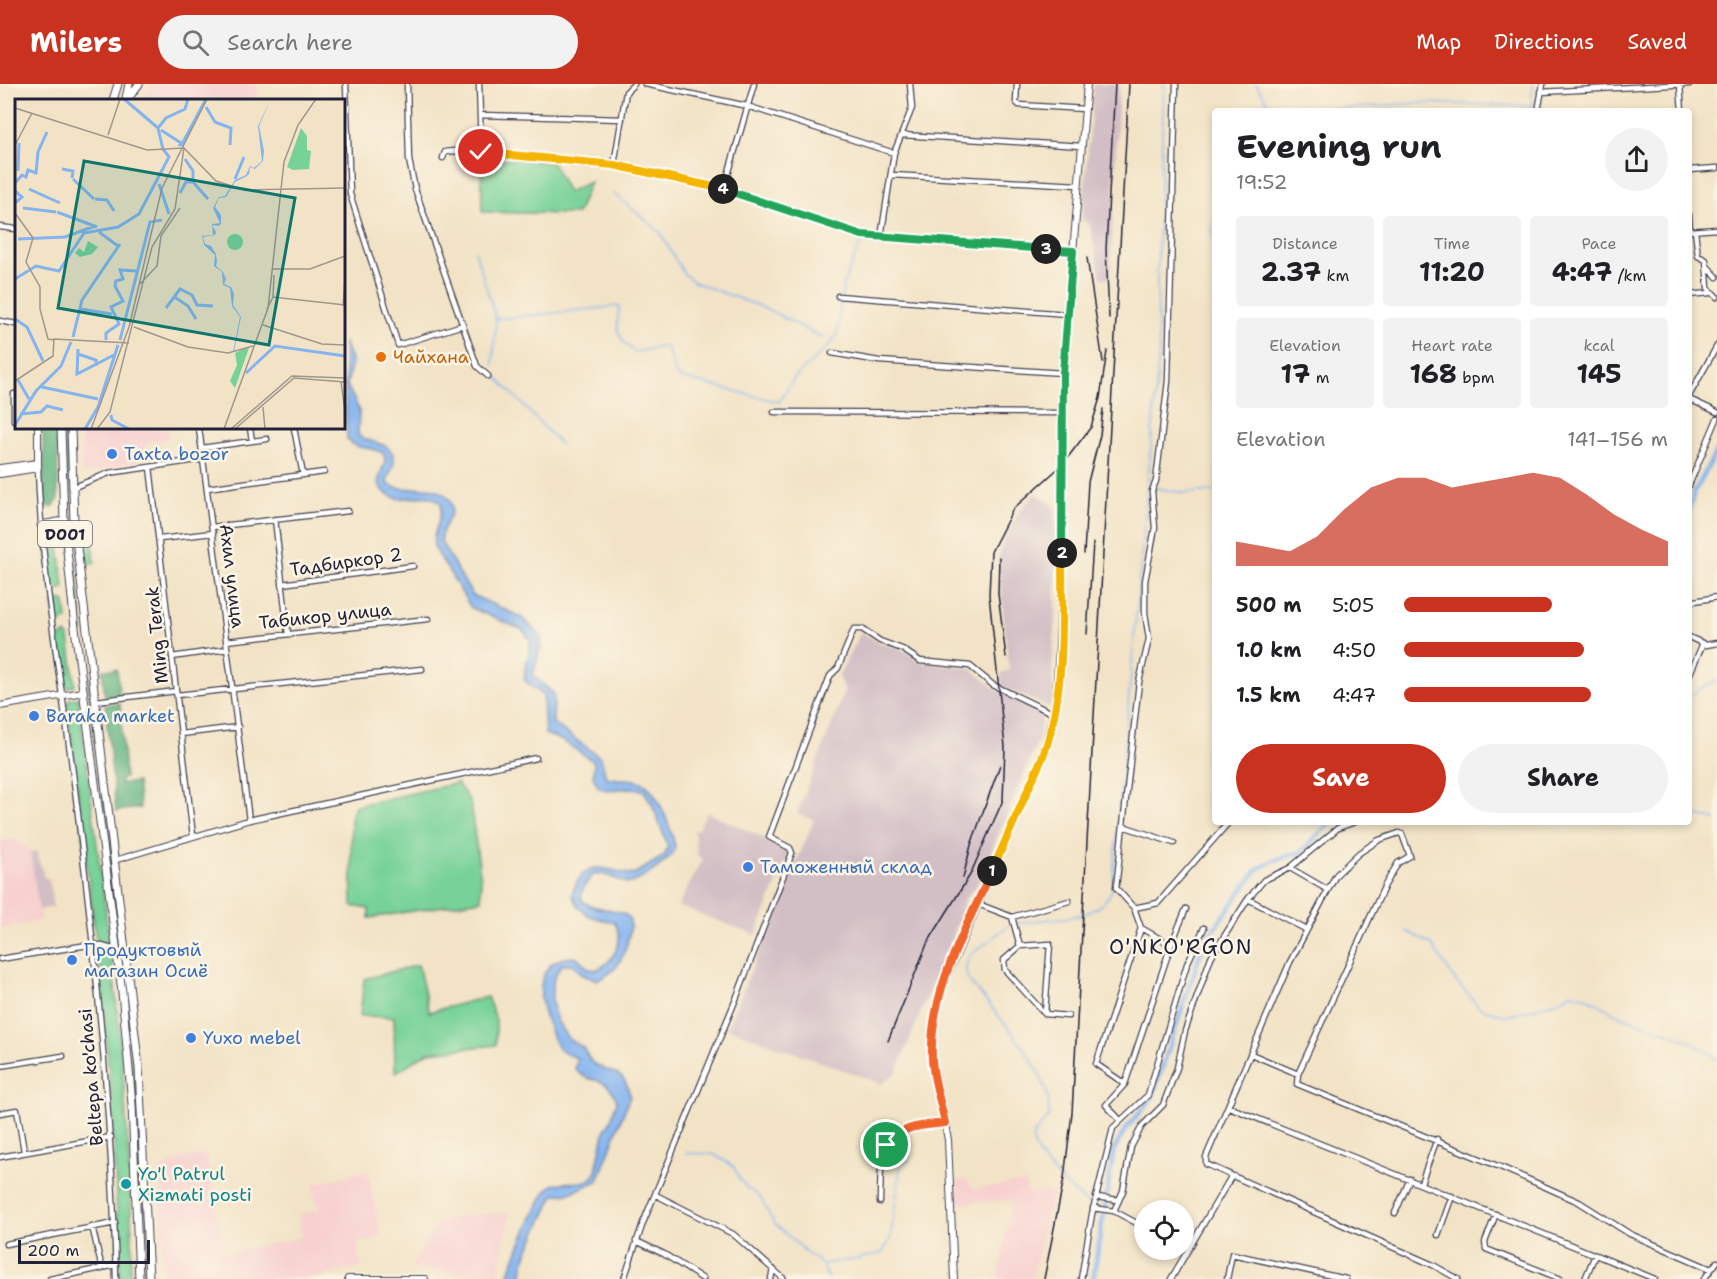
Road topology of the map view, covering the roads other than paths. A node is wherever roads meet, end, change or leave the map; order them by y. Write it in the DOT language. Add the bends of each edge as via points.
graph roads {
  1 [pos="118,84"];
  2 [pos="129,84"];
  3 [pos="139,84"];
  4 [pos="346,84"];
  5 [pos="407,84"];
  6 [pos="479,84"];
  7 [pos="634,84"];
  8 [pos="645,84"];
  9 [pos="754,84"];
  10 [pos="910,84"];
  11 [pos="1017,84"];
  12 [pos="1087,84"];
  13 [pos="1176,84"];
  14 [pos="1543,84"];
  15 [pos="1689,84"];
  16 [pos="1680,85"];
  17 [pos="1541,92"];
  18 [pos="113,99"];
  19 [pos="126,99"];
  20 [pos="127,99"];
  21 [pos="747,106"];
  22 [pos="1538,108"];
  23 [pos="1682,108"];
  24 [pos="1085,109"];
  25 [pos="480,115"];
  26 [pos="622,119"];
  27 [pos="902,135"];
  28 [pos="1082,146"];
  29 [pos="481,152"];
  30 [pos="894,153"];
  31 [pos="443,158"];
  32 [pos="614,165"];
  33 [pos="1717,168"];
  34 [pos="1692,170"];
  35 [pos="891,175"];
  36 [pos="1078,185"];
  37 [pos="724,189"];
  38 [pos="0,227"];
  39 [pos="15,229"];
  40 [pos="1717,229"];
  41 [pos="1692,231"];
  42 [pos="1692,235"];
  43 [pos="881,237"];
  44 [pos="1073,251"];
  45 [pos="1708,267"];
  46 [pos="1717,277"];
  47 [pos="1710,293"];
  48 [pos="1692,295"];
  49 [pos="838,296"];
  50 [pos="1717,297"];
  51 [pos="1067,314"];
  52 [pos="0,321"];
  53 [pos="15,324"];
  54 [pos="463,326"];
  55 [pos="1717,345"];
  56 [pos="832,352"];
  57 [pos="1063,373"];
  58 [pos="488,376"];
  59 [pos="1692,391"];
  60 [pos="14,394"];
  61 [pos="1692,399"];
  62 [pos="774,412"];
  63 [pos="1717,412"];
  64 [pos="1062,413"];
  65 [pos="1717,419"];
  66 [pos="14,420"];
  67 [pos="38,429"];
  68 [pos="61,429"];
  69 [pos="71,429"];
  70 [pos="199,429"];
  71 [pos="250,429"];
  72 [pos="294,429"];
  73 [pos="267,439"];
  74 [pos="252,441"];
  75 [pos="202,448"];
  76 [pos="204,459"];
  77 [pos="38,466"];
  78 [pos="0,468"];
  79 [pos="150,468"];
  80 [pos="324,472"];
  81 [pos="0,474"];
  82 [pos="303,475"];
  83 [pos="1692,479"];
  84 [pos="72,488"];
  85 [pos="207,488"];
  86 [pos="348,511"];
  87 [pos="275,519"];
  88 [pos="64,521"];
  89 [pos="41,525"];
  90 [pos="212,527"];
  91 [pos="213,533"];
  92 [pos="160,539"];
  93 [pos="413,566"];
  94 [pos="282,584"];
  95 [pos="1717,597"];
  96 [pos="1692,601"];
  97 [pos="428,619"];
  98 [pos="288,634"];
  99 [pos="88,638"];
  100 [pos="1692,638"];
  101 [pos="76,640"];
  102 [pos="226,641"];
  103 [pos="1703,643"];
  104 [pos="1717,643"];
  105 [pos="227,649"];
  106 [pos="172,657"];
  107 [pos="422,669"];
  108 [pos="1692,669"];
  109 [pos="232,689"];
  110 [pos="83,692"];
  111 [pos="177,693"];
  112 [pos="63,695"];
  113 [pos="96,701"];
  114 [pos="0,706"];
  115 [pos="1054,714"];
  116 [pos="238,727"];
  117 [pos="181,734"];
  118 [pos="536,758"];
  119 [pos="106,789"];
  120 [pos="95,790"];
  121 [pos="249,820"];
  122 [pos="1226,825"];
  123 [pos="1346,825"];
  124 [pos="1123,826"];
  125 [pos="193,836"];
  126 [pos="1174,843"];
  127 [pos="116,860"];
  128 [pos="1290,868"];
  129 [pos="1328,890"];
  130 [pos="1248,899"];
  131 [pos="1069,901"];
  132 [pos="977,904"];
  133 [pos="1134,908"];
  134 [pos="1186,909"];
  135 [pos="1012,917"];
  136 [pos="1141,928"];
  137 [pos="1204,928"];
  138 [pos="1307,930"];
  139 [pos="94,944"];
  140 [pos="1171,945"];
  141 [pos="1020,946"];
  142 [pos="116,950"];
  143 [pos="0,959"];
  144 [pos="134,1012"];
  145 [pos="123,1013"];
  146 [pos="1045,1014"];
  147 [pos="1068,1016"];
  148 [pos="1251,1054"];
  149 [pos="63,1056"];
  150 [pos="0,1066"];
  151 [pos="1298,1074"];
  152 [pos="1125,1084"];
  153 [pos="1229,1107"];
  154 [pos="0,1113"];
  155 [pos="1120,1120"];
  156 [pos="945,1123"];
  157 [pos="111,1137"];
  158 [pos="1437,1139"];
  159 [pos="24,1151"];
  160 [pos="0,1157"];
  161 [pos="1231,1177"];
  162 [pos="1410,1179"];
  163 [pos="1421,1183"];
  164 [pos="656,1195"];
  165 [pos="1452,1196"];
  166 [pos="1096,1197"];
  167 [pos="1119,1200"];
  168 [pos="880,1202"];
  169 [pos="1093,1208"];
  170 [pos="1114,1211"];
  171 [pos="1395,1213"];
  172 [pos="1496,1214"];
  173 [pos="1134,1222"];
  174 [pos="115,1223"];
  175 [pos="92,1226"];
  176 [pos="1194,1235"];
  177 [pos="1438,1235"];
  178 [pos="636,1241"];
  179 [pos="6,1244"];
  180 [pos="1595,1255"];
  181 [pos="1180,1260"];
  182 [pos="1717,1262"];
  183 [pos="116,1265"];
  184 [pos="102,1269"];
  185 [pos="773,1269"];
  186 [pos="1712,1269"];
  187 [pos="50,1279"];
  188 [pos="116,1279"];
  189 [pos="139,1279"];
  190 [pos="149,1279"];
  191 [pos="348,1279"];
  192 [pos="425,1279"];
  193 [pos="624,1279"];
  194 [pos="703,1279"];
  195 [pos="771,1279"];
  196 [pos="784,1279"];
  197 [pos="954,1279"];
  198 [pos="1081,1279"];
  199 [pos="1171,1279"];
  200 [pos="1227,1279"];
  201 [pos="1346,1279"];
  202 [pos="1458,1279"];
  203 [pos="1561,1279"];
  204 [pos="1586,1279"];
  205 [pos="1654,1279"];
  206 [pos="1704,1279"];
  1 -- 18 [label="highway"];
  2 -- 19 [label="highway"];
  3 -- 20 [label="highway"];
  4 -- 54 [label="street" via="350,195 398,345"];
  5 -- 54 [label="street" via="409,160 415,189"];
  6 -- 25 [label="street"];
  7 -- 26 [label="street" via="626,92"];
  8 -- 21 [label="street"];
  9 -- 21 [label="street"];
  10 -- 27 [label="street" via="912,108"];
  11 -- 24 [label="street" via="1019,105"];
  12 -- 24 [label="main road"];
  13 -- 124 [label="street" via="1168,381 1153,488 1155,528 1145,581 1149,639 1138,682"];
  14 -- 17 [label="street"];
  15 -- 16 [label="street"];
  16 -- 17 [label="street"];
  16 -- 23 [label="street"];
  17 -- 22 [label="street"];
  21 -- 30 [label="street"];
  21 -- 37 [label="street"];
  24 -- 28 [label="main road"];
  25 -- 26 [label="street"];
  25 -- 29 [label="street"];
  26 -- 32 [label="street"];
  27 -- 28 [label="street"];
  27 -- 30 [label="street"];
  28 -- 36 [label="main road"];
  29 -- 31 [label="street" via="445,152"];
  29 -- 32 [label="street"];
  30 -- 35 [label="street"];
  32 -- 37 [label="street"];
  33 -- 34 [label="street"];
  35 -- 36 [label="street"];
  35 -- 43 [label="street"];
  36 -- 44 [label="main road"];
  37 -- 43 [label="street" via="862,235"];
  38 -- 39 [label="street"];
  40 -- 41 [label="street"];
  42 -- 45 [label="street" via="1698,256 1706,260"];
  43 -- 44 [label="street"];
  44 -- 51 [label="main road"];
  45 -- 46 [label="street"];
  45 -- 47 [label="street"];
  47 -- 48 [label="street"];
  47 -- 50 [label="street"];
  49 -- 51 [label="street"];
  51 -- 57 [label="main road"];
  52 -- 53 [label="street"];
  54 -- 58 [label="street" via="477,366"];
  55 -- 59 [label="street"];
  56 -- 57 [label="street" via="879,361"];
  57 -- 64 [label="main road"];
  60 -- 66 [label="street"];
  61 -- 63 [label="street"];
  62 -- 64 [label="street"];
  64 -- 115 [label="main road" via="1062,591"];
  65 -- 83 [label="street"];
  67 -- 77 [label="main road, Beltepa ko'chasi"];
  68 -- 88 [label="highway, D001"];
  69 -- 84 [label="highway, D001"];
  70 -- 75 [label="street, Ахил улица"];
  71 -- 74 [label="street"];
  72 -- 82 [label="street"];
  73 -- 74 [label="street"];
  74 -- 75 [label="street"];
  75 -- 76 [label="street, Ахил улица"];
  76 -- 79 [label="street"];
  76 -- 85 [label="street, Ахил улица"];
  77 -- 78 [label="main road"];
  77 -- 81 [label="main road"];
  77 -- 89 [label="street, Beltepa ko'chasi"];
  79 -- 84 [label="street" via="109,473"];
  79 -- 92 [label="street, Ming Terak"];
  80 -- 82 [label="street"];
  82 -- 85 [label="street"];
  84 -- 99 [label="highway, D001"];
  85 -- 90 [label="street, Ахил улица"];
  86 -- 87 [label="street"];
  87 -- 90 [label="street"];
  87 -- 94 [label="street"];
  88 -- 89 [label="highway"];
  88 -- 101 [label="highway, D001"];
  89 -- 112 [label="street, Beltepa ko'chasi"];
  90 -- 91 [label="street, Ахил улица"];
  91 -- 92 [label="street"];
  91 -- 102 [label="street, Ахил улица"];
  92 -- 106 [label="street, Ming Terak"];
  93 -- 94 [label="street, Тадбиркор 2"];
  94 -- 98 [label="street"];
  95 -- 96 [label="street"];
  97 -- 98 [label="street, Табикор улица"];
  98 -- 102 [label="street, Табикор улица"];
  99 -- 101 [label="highway"];
  99 -- 113 [label="highway, D001"];
  100 -- 103 [label="street"];
  101 -- 110 [label="highway, D001"];
  102 -- 105 [label="street, Ахил улица"];
  103 -- 104 [label="street"];
  103 -- 108 [label="street"];
  105 -- 106 [label="street"];
  105 -- 109 [label="street, Ахил улица"];
  106 -- 111 [label="street, Ming Terak"];
  107 -- 109 [label="street"];
  109 -- 111 [label="street"];
  109 -- 116 [label="street, Ахил улица"];
  110 -- 112 [label="main road"];
  110 -- 120 [label="highway, D001"];
  111 -- 113 [label="street"];
  111 -- 117 [label="street, Ming Terak"];
  112 -- 114 [label="main road"];
  112 -- 139 [label="street, Beltepa ko'chasi"];
  113 -- 119 [label="highway, D001"];
  115 -- 132 [label="main road" via="1043,756"];
  115 -- 164 [label="street" via="993,685 970,666 920,661 854,628 838,668 830,676 769,837 792,853"];
  116 -- 117 [label="street"];
  116 -- 121 [label="street, Ахил улица"];
  117 -- 125 [label="street, Ming Terak"];
  118 -- 121 [label="street"];
  119 -- 120 [label="highway"];
  119 -- 127 [label="highway, D001"];
  120 -- 142 [label="highway, D001"];
  121 -- 125 [label="street"];
  122 -- 133 [label="street" via="1158,903"];
  123 -- 128 [label="street"];
  124 -- 126 [label="street"];
  124 -- 133 [label="street" via="1116,888"];
  125 -- 127 [label="street"];
  127 -- 144 [label="highway, D001"];
  128 -- 129 [label="street"];
  128 -- 130 [label="street" via="1264,880"];
  129 -- 138 [label="street"];
  129 -- 151 [label="street" via="1336,875 1359,853 1379,840 1402,834 1410,856 1398,863 1385,885"];
  130 -- 138 [label="street"];
  130 -- 167 [label="street" via="1211,957 1162,1105 1142,1126 1131,1147"];
  131 -- 135 [label="street"];
  132 -- 135 [label="street"];
  132 -- 156 [label="main road" via="940,992 934,1024 933,1070"];
  133 -- 136 [label="street"];
  134 -- 140 [label="street"];
  135 -- 141 [label="street"];
  136 -- 140 [label="street"];
  136 -- 152 [label="street" via="1096,1064"];
  137 -- 155 [label="street" via="1187,964 1148,1095"];
  138 -- 148 [label="street"];
  139 -- 142 [label="street"];
  139 -- 143 [label="street"];
  139 -- 157 [label="street, Beltepa ko'chasi"];
  140 -- 152 [label="street"];
  141 -- 146 [label="street" via="1004,960 1005,970"];
  141 -- 146 [label="street" via="1050,944"];
  142 -- 145 [label="highway, D001"];
  144 -- 145 [label="highway" via="129,1017"];
  144 -- 190 [label="highway, D001" via="145,1135"];
  145 -- 189 [label="highway, D001" via="133,1124"];
  146 -- 147 [label="street"];
  148 -- 151 [label="street"];
  148 -- 153 [label="street"];
  149 -- 150 [label="street"];
  151 -- 158 [label="street" via="1297,1084"];
  152 -- 155 [label="street" via="1106,1105"];
  153 -- 161 [label="street" via="1206,1164"];
  153 -- 162 [label="street"];
  154 -- 159 [label="street" via="17,1110"];
  155 -- 166 [label="street" via="1113,1128"];
  156 -- 168 [label="street" via="913,1127 897,1133 886,1145 881,1157"];
  156 -- 197 [label="main road"];
  157 -- 159 [label="street"];
  157 -- 174 [label="street, Beltepa ko'chasi"];
  158 -- 163 [label="street"];
  158 -- 186 [label="street" via="1579,1202 1630,1234"];
  159 -- 160 [label="street"];
  161 -- 176 [label="street"];
  161 -- 202 [label="street"];
  162 -- 163 [label="street"];
  162 -- 171 [label="street"];
  163 -- 165 [label="street"];
  164 -- 178 [label="street"];
  164 -- 185 [label="street" via="733,1234"];
  165 -- 172 [label="street"];
  165 -- 177 [label="street"];
  166 -- 167 [label="street"];
  166 -- 169 [label="street"];
  167 -- 170 [label="street"];
  169 -- 170 [label="street"];
  169 -- 198 [label="street"];
  170 -- 173 [label="street"];
  172 -- 180 [label="street"];
  172 -- 203 [label="street" via="1486,1249"];
  174 -- 175 [label="street"];
  174 -- 183 [label="street, Beltepa ko'chasi"];
  175 -- 179 [label="street"];
  175 -- 184 [label="street"];
  178 -- 193 [label="street"];
  178 -- 194 [label="street"];
  180 -- 204 [label="street"];
  180 -- 205 [label="street"];
  181 -- 199 [label="street"];
  182 -- 186 [label="street"];
  183 -- 184 [label="street"];
  183 -- 188 [label="street, Beltepa ko'chasi"];
  184 -- 187 [label="street"];
  185 -- 195 [label="street"];
  185 -- 196 [label="street"];
  186 -- 206 [label="street"];
  191 -- 192 [label="main road"];
  200 -- 201 [label="street" via="1232,1254"];
}
